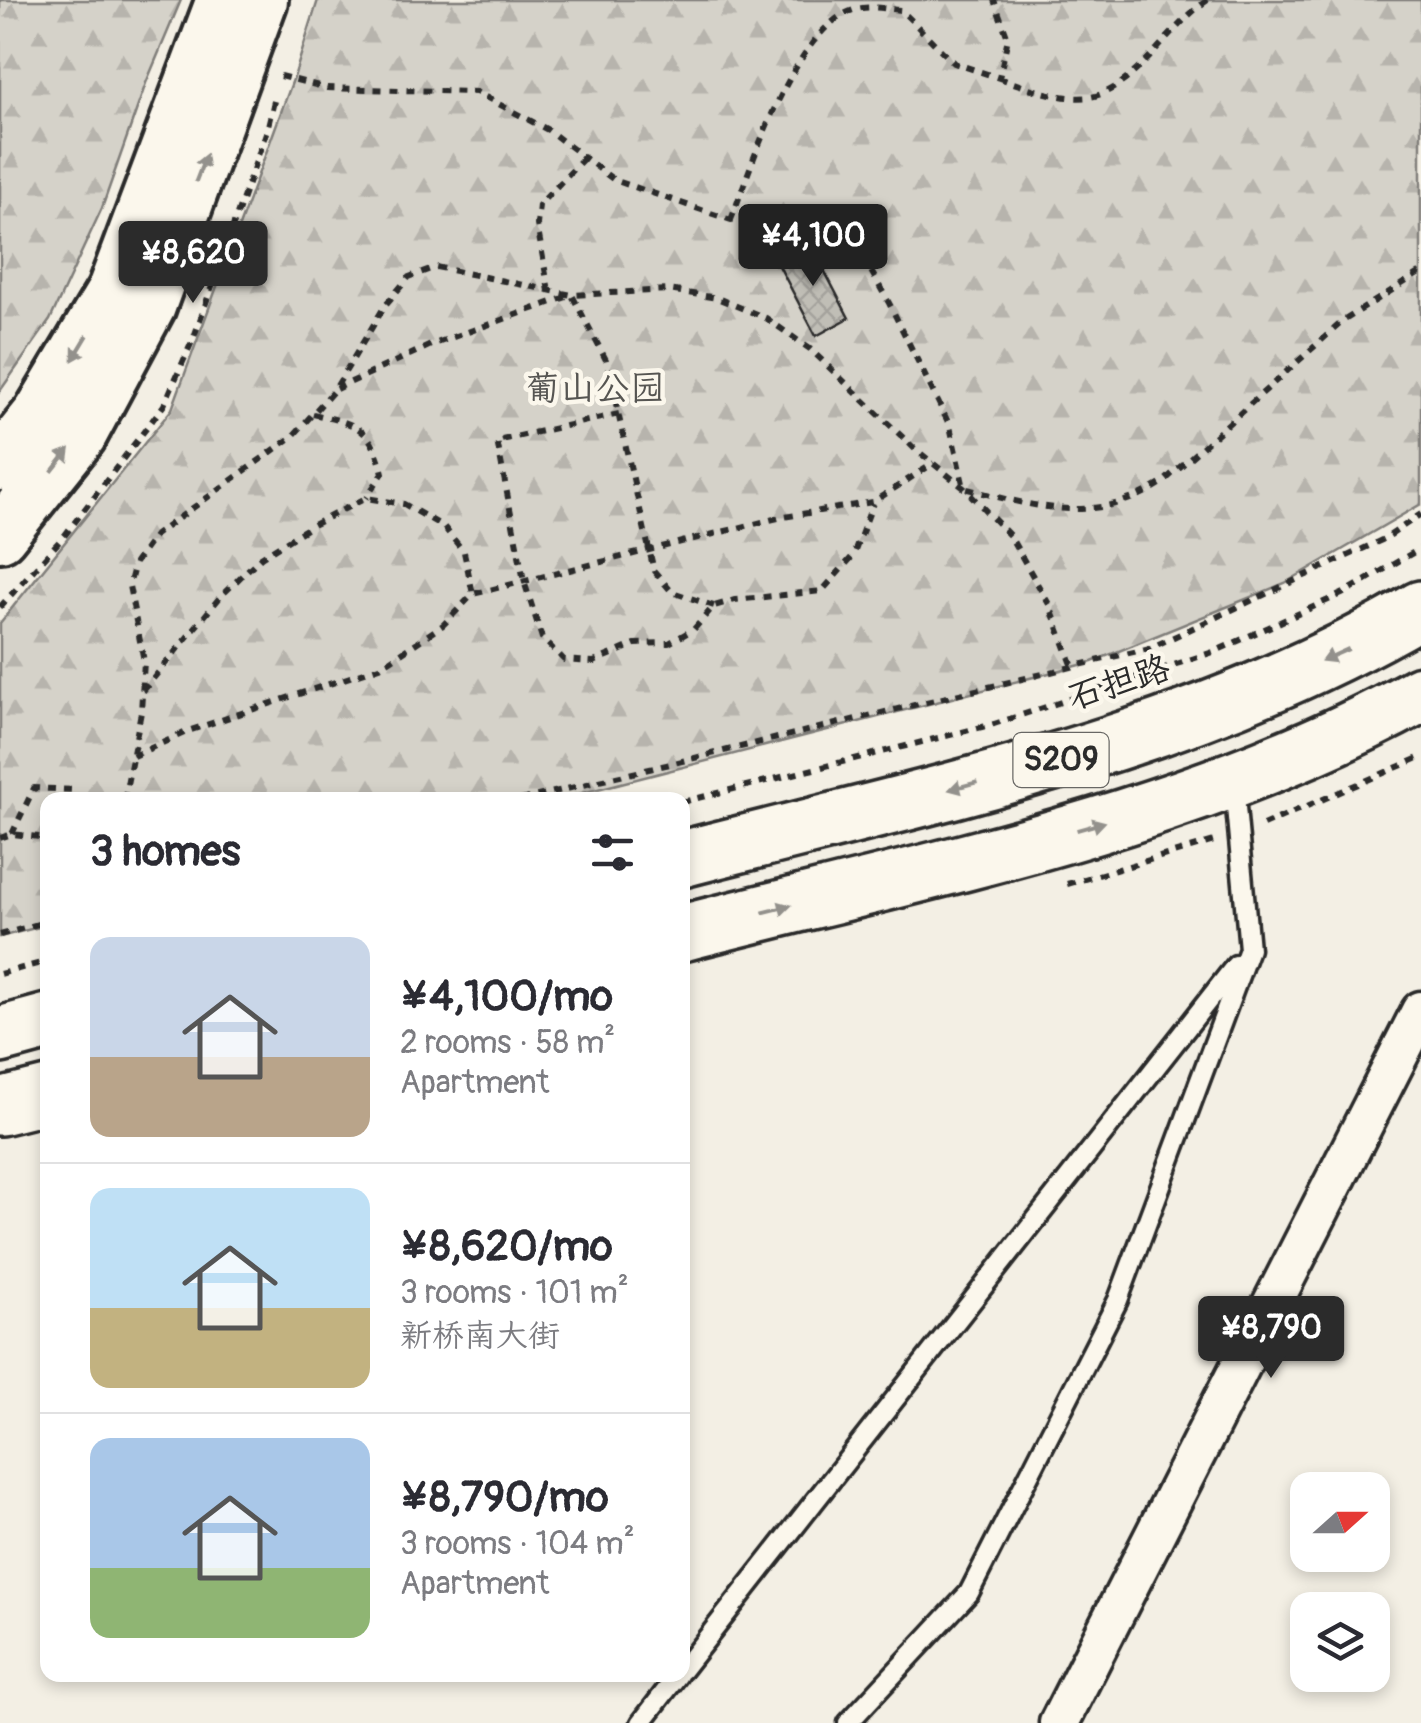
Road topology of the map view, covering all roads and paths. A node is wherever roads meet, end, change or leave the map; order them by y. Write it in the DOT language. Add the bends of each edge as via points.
graph roads {
  1 [pos="223,0"];
  2 [pos="262,0"];
  3 [pos="994,0"];
  4 [pos="1208,0"];
  5 [pos="280,76"];
  6 [pos="999,78"];
  7 [pos="584,158"];
  8 [pos="731,220"];
  9 [pos="1421,272"];
  10 [pos="550,291"];
  11 [pos="572,295"];
  12 [pos="335,389"];
  13 [pos="313,414"];
  14 [pos="619,414"];
  15 [pos="0,464"];
  16 [pos="934,464"];
  17 [pos="964,488"];
  18 [pos="366,498"];
  19 [pos="873,502"];
  20 [pos="1421,514"];
  21 [pos="0,535"];
  22 [pos="1421,548"];
  23 [pos="647,550"];
  24 [pos="524,581"];
  25 [pos="473,594"];
  26 [pos="714,606"];
  27 [pos="1421,609"];
  28 [pos="1074,666"];
  29 [pos="142,692"];
  30 [pos="1421,694"];
  31 [pos="132,756"];
  32 [pos="1233,780"];
  33 [pos="74,792"];
  34 [pos="125,792"];
  35 [pos="553,792"];
  36 [pos="690,800"];
  37 [pos="12,834"];
  38 [pos="40,837"];
  39 [pos="0,838"];
  40 [pos="690,857"];
  41 [pos="40,924"];
  42 [pos="690,931"];
  43 [pos="0,935"];
  44 [pos="1249,949"];
  45 [pos="40,962"];
  46 [pos="0,974"];
  47 [pos="1421,1011"];
  48 [pos="40,1024"];
  49 [pos="0,1035"];
  50 [pos="40,1097"];
  51 [pos="0,1107"];
  52 [pos="690,1659"];
  53 [pos="672,1682"];
  54 [pos="640,1723"];
  55 [pos="848,1723"];
  56 [pos="1059,1723"];
  1 -- 15 [label="main road, one-way" via="114,292 40,414"];
  21 -- 2 [label="main road, one-way" via="80,435 149,306"];
  3 -- 6 [label="path" via="1008,38"];
  4 -- 6 [label="path" via="1113,89 1088,97 1040,92"];
  5 -- 7 [label="path" via="327,88 476,92 548,130"];
  6 -- 8 [label="path" via="954,63 900,10 858,8 820,30 804,53 766,124"];
  7 -- 8 [label="path" via="614,180"];
  7 -- 10 [label="path" via="539,205"];
  8 -- 17 [label="path" via="818,212 845,225 950,426"];
  9 -- 17 [label="path" via="1344,321 1138,499 1099,509 1044,509"];
  10 -- 11 [label="path"];
  10 -- 12 [label="path" via="436,267 409,277"];
  11 -- 12 [label="path" via="431,345"];
  11 -- 14 [label="path" via="606,360"];
  11 -- 16 [label="path" via="670,290 717,298 766,318"];
  12 -- 13 [label="path"];
  13 -- 18 [label="path" via="358,424 377,448 383,473"];
  13 -- 29 [label="path" via="292,437 155,535 135,563 129,586 144,660"];
  14 -- 23 [label="path"];
  14 -- 24 [label="path" via="497,441"];
  16 -- 17 [label="path"];
  16 -- 19 [label="path"];
  17 -- 28 [label="path" via="1010,536"];
  18 -- 25 [label="path" via="404,504 444,526 464,552"];
  18 -- 29 [label="path" via="261,557"];
  19 -- 23 [label="path"];
  19 -- 26 [label="path" via="853,556 822,590"];
  20 -- 28 [label="path" via="1386,538 1150,648"];
  22 -- 36 [label="path, 石担路" via="1344,593 1216,651 994,724"];
  23 -- 24 [label="path"];
  23 -- 26 [label="path" via="672,592"];
  24 -- 25 [label="path"];
  24 -- 26 [label="path" via="542,638 564,660 594,662 635,644 669,643 694,629"];
  25 -- 31 [label="path" via="443,625 380,667"];
  27 -- 40 [label="main road, 石担路 / S209, one-way" via="1364,643 1236,700 1069,758"];
  28 -- 35 [label="path"];
  29 -- 31 [label="path"];
  30 -- 32 [label="main road, S209"];
  31 -- 34 [label="path"];
  42 -- 32 [label="main road, S209, one-way" via="1098,825"];
  32 -- 44 [label="lane"];
  33 -- 37 [label="path" via="34,788"];
  37 -- 38 [label="path"];
  37 -- 39 [label="path"];
  41 -- 43 [label="path"];
  44 -- 52 [label="lane"];
  44 -- 55 [label="lane" via="1118,1300 969,1593"];
  45 -- 46 [label="path"];
  47 -- 56 [label="street"];
  48 -- 49 [label="main road"];
  50 -- 51 [label="main road"];
  53 -- 54 [label="lane"];
}
